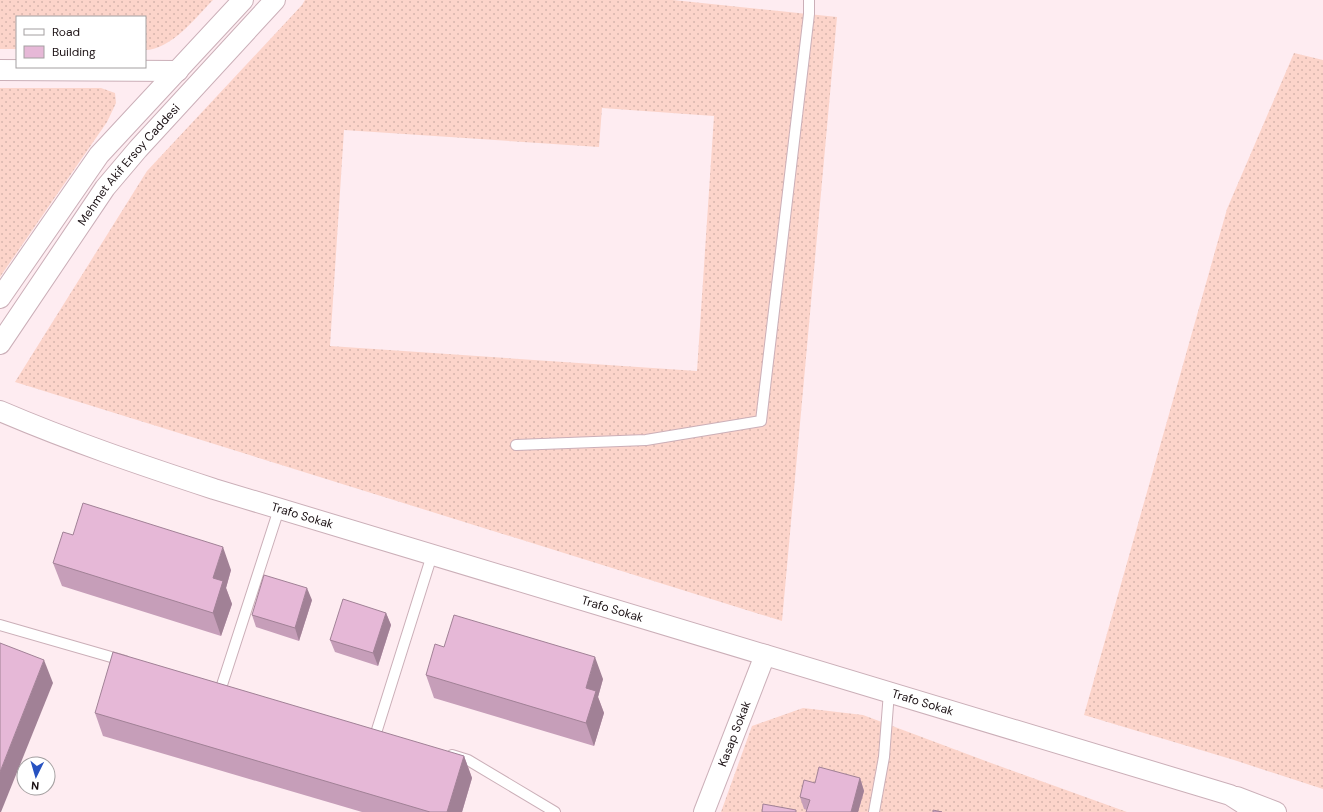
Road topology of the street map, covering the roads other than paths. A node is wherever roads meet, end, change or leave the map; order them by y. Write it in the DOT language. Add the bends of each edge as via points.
graph roads {
  1 [pos="242,0"];
  2 [pos="275,0"];
  3 [pos="809,0"];
  4 [pos="0,70"];
  5 [pos="178,71"];
  6 [pos="0,298"];
  7 [pos="0,344"];
  8 [pos="0,411"];
  9 [pos="516,445"];
  10 [pos="278,509"];
  11 [pos="432,555"];
  12 [pos="0,625"];
  13 [pos="765,655"];
  14 [pos="137,664"];
  15 [pos="221,688"];
  16 [pos="889,692"];
  17 [pos="376,733"];
  18 [pos="445,753"];
  19 [pos="1230,795"];
  20 [pos="554,812"];
  21 [pos="704,812"];
  22 [pos="874,812"];
  23 [pos="1250,812"];
  24 [pos="1276,812"];
  1 -- 5 [label="street, Mehmet Akif Ersoy Caddesi"];
  2 -- 7 [label="street, Mehmet Akif Ersoy Caddesi" via="105,188"];
  3 -- 9 [label="lane" via="761,421 646,440"];
  4 -- 5 [label="street"];
  5 -- 6 [label="street, Mehmet Akif Ersoy Caddesi" via="99,155"];
  8 -- 10 [label="street, Trafo Sokak" via="126,460"];
  10 -- 11 [label="street, Trafo Sokak"];
  10 -- 15 [label="lane"];
  11 -- 13 [label="street, Trafo Sokak"];
  11 -- 17 [label="lane"];
  12 -- 14 [label="lane"];
  13 -- 16 [label="street, Trafo Sokak"];
  13 -- 21 [label="street, Kasap Sokak"];
  16 -- 19 [label="street, Trafo Sokak"];
  16 -- 22 [label="lane" via="884,757"];
  18 -- 20 [label="lane" via="468,760"];
  19 -- 23 [label="street, Trafo Sokak" via="1244,804"];
  19 -- 24 [label="street, Trafo Sokak"];
}
